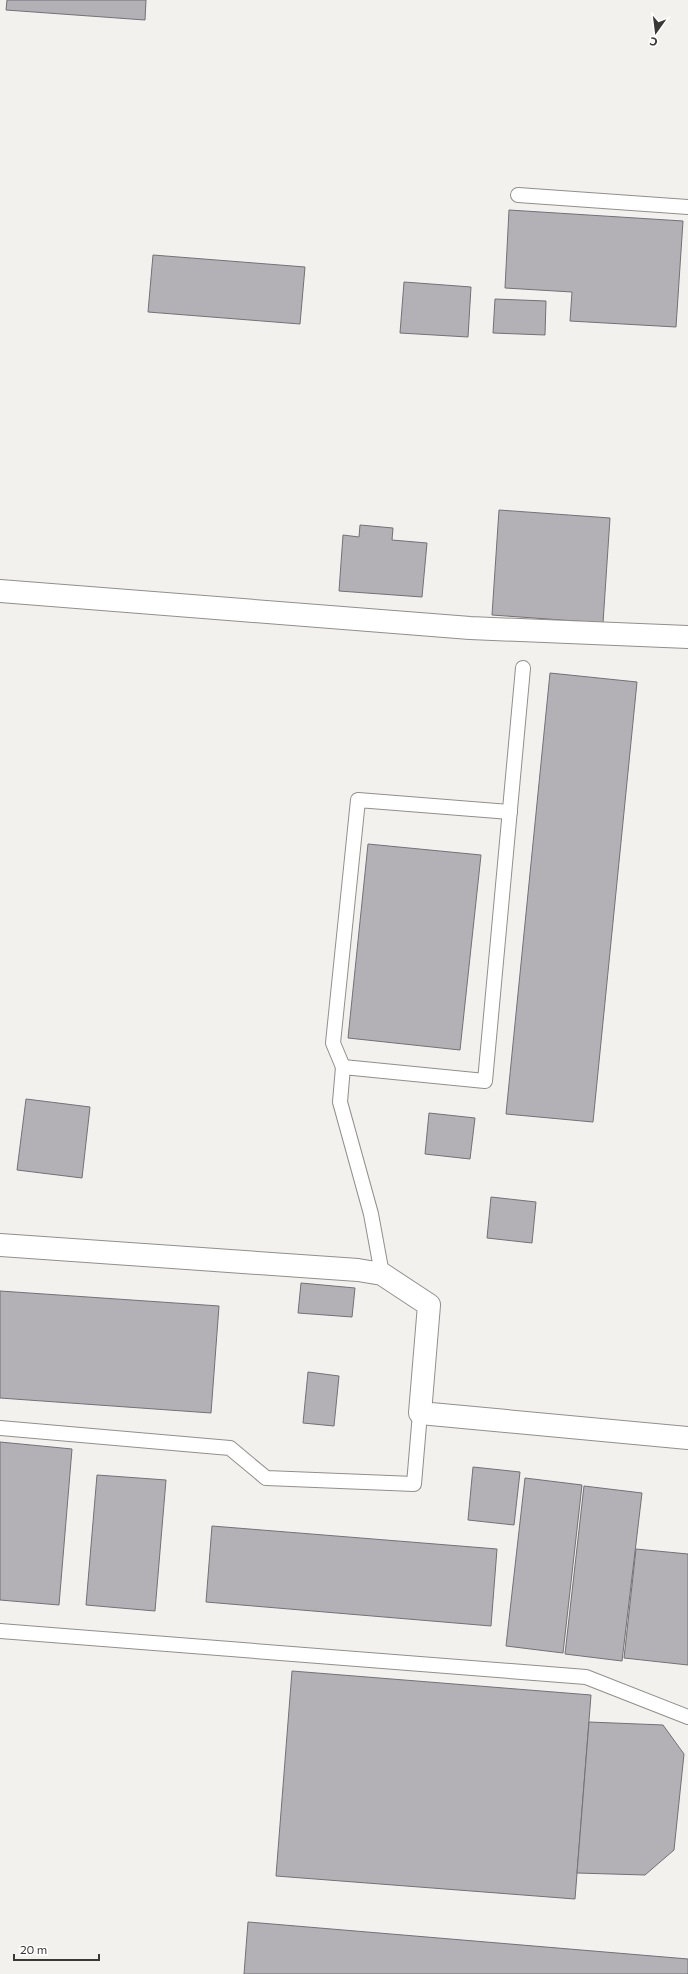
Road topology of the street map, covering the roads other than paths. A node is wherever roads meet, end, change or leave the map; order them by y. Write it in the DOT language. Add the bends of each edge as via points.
graph roads {
  1 [pos="518,195"];
  2 [pos="688,207"];
  3 [pos="0,591"];
  4 [pos="688,637"];
  5 [pos="523,668"];
  6 [pos="510,812"];
  7 [pos="343,1068"];
  8 [pos="0,1245"];
  9 [pos="382,1274"];
  10 [pos="420,1414"];
  11 [pos="0,1428"];
  12 [pos="688,1438"];
  13 [pos="0,1631"];
  14 [pos="688,1717"];
  1 -- 2 [label="lane"];
  3 -- 4 [label="street" via="470,628"];
  5 -- 6 [label="lane"];
  6 -- 7 [label="lane" via="485,1081"];
  6 -- 7 [label="lane" via="358,800 333,1043"];
  7 -- 9 [label="lane" via="340,1102 372,1214"];
  8 -- 9 [label="street" via="358,1270"];
  9 -- 10 [label="street" via="429,1305"];
  10 -- 11 [label="lane" via="414,1484 266,1478 230,1448"];
  10 -- 12 [label="street"];
  13 -- 14 [label="lane" via="586,1677"];
}
